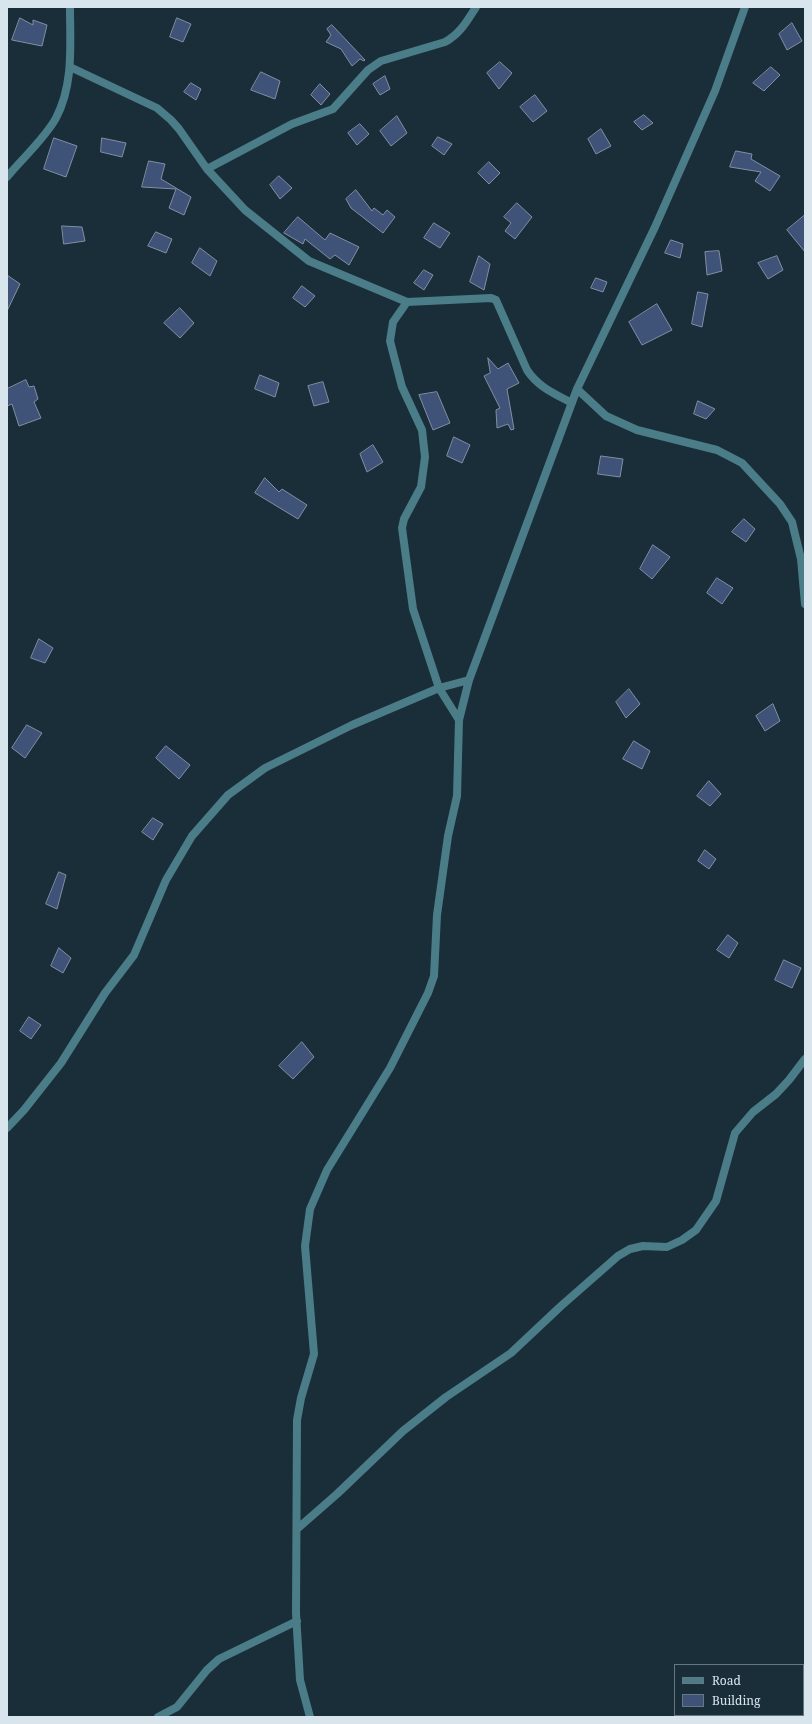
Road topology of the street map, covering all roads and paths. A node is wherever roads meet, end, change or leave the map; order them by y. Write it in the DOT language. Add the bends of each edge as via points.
graph roads {
  1 [pos="70,7"];
  2 [pos="476,7"];
  3 [pos="745,7"];
  4 [pos="70,67"];
  5 [pos="207,169"];
  6 [pos="7,177"];
  7 [pos="407,302"];
  8 [pos="577,389"];
  9 [pos="572,403"];
  10 [pos="805,604"];
  11 [pos="468,680"];
  12 [pos="439,688"];
  13 [pos="459,720"];
  14 [pos="805,1059"];
  15 [pos="7,1128"];
  16 [pos="297,1529"];
  17 [pos="297,1621"];
  18 [pos="158,1717"];
  19 [pos="310,1717"];
  1 -- 4 [label="street"];
  2 -- 5 [label="street" via="454,37 381,61 368,70 334,109 292,124"];
  3 -- 8 [label="street" via="715,91 662,213"];
  4 -- 5 [label="street" via="157,108 179,129"];
  4 -- 6 [label="street" via="56,119"];
  5 -- 7 [label="street" via="244,210 309,262"];
  7 -- 9 [label="street" via="491,298 496,300 527,370 534,380 541,387"];
  7 -- 12 [label="street" via="393,322 390,341 402,387 422,430 425,457 421,488 404,519 402,528 413,609"];
  8 -- 9 [label="street"];
  8 -- 10 [label="street" via="606,416 637,430 716,450 742,463 780,504 792,522 801,559"];
  9 -- 11 [label="street"];
  11 -- 12 [label="street"];
  11 -- 13 [label="street"];
  12 -- 13 [label="street"];
  12 -- 15 [label="street" via="352,725 265,768 228,795 192,836 166,880 134,955 105,993 61,1063"];
  13 -- 16 [label="street" via="457,796 448,836 437,915 434,976 390,1068 327,1170 310,1209 305,1246 314,1354 297,1420"];
  14 -- 16 [label="street" via="776,1094 753,1112 735,1133 716,1201 696,1230 667,1246 644,1246 630,1249 618,1256 511,1353 446,1397 403,1431"];
  16 -- 17 [label="street"];
  17 -- 18 [label="street" via="219,1659 177,1707"];
  17 -- 19 [label="street" via="300,1680"];
}
